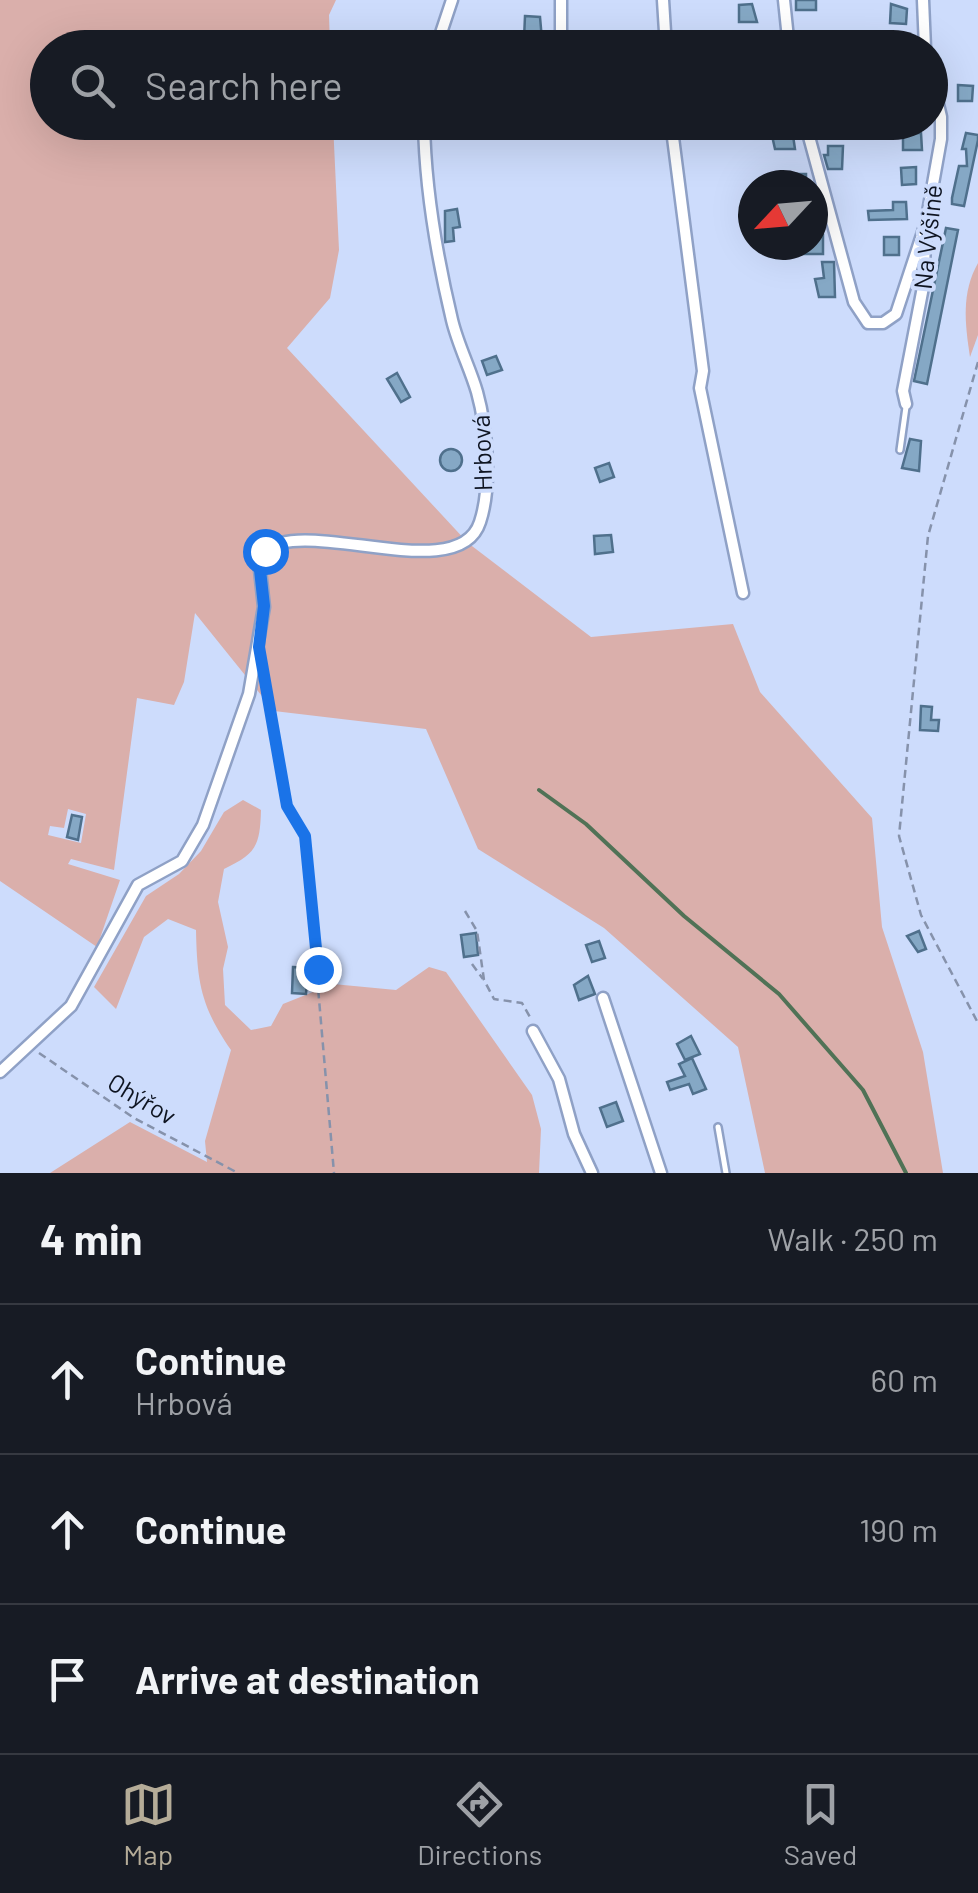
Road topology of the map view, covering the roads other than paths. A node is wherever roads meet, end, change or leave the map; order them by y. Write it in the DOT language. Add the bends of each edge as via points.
graph roads {
  1 [pos="452,0"];
  2 [pos="561,0"];
  3 [pos="663,0"];
  4 [pos="784,0"];
  5 [pos="923,0"];
  6 [pos="442,30"];
  7 [pos="561,30"];
  8 [pos="665,30"];
  9 [pos="787,30"];
  10 [pos="924,30"];
  11 [pos="425,140"];
  12 [pos="673,140"];
  13 [pos="810,140"];
  14 [pos="940,140"];
  15 [pos="926,223"];
  16 [pos="906,404"];
  17 [pos="900,450"];
  18 [pos="743,594"];
  19 [pos="603,998"];
  20 [pos="534,1030"];
  21 [pos="0,1072"];
  22 [pos="718,1128"];
  23 [pos="592,1173"];
  24 [pos="662,1173"];
  25 [pos="726,1173"];
  1 -- 6 [label="street"];
  2 -- 7 [label="street"];
  3 -- 8 [label="street"];
  4 -- 9 [label="street"];
  5 -- 10 [label="street"];
  11 -- 21 [label="street, Hrbová" via="452,323 482,416 482,518 470,539 422,550 272,544 260,560 264,606 249,694 194,844 182,861 138,885 71,1006"];
  12 -- 18 [label="street" via="700,388"];
  13 -- 15 [label="street" via="854,302 868,323 896,314"];
  14 -- 15 [label="street, Na Výšině"];
  15 -- 16 [label="street, Na Výšině"];
  16 -- 17 [label="lane"];
  19 -- 24 [label="street"];
  20 -- 23 [label="street"];
  22 -- 25 [label="lane"];
}
